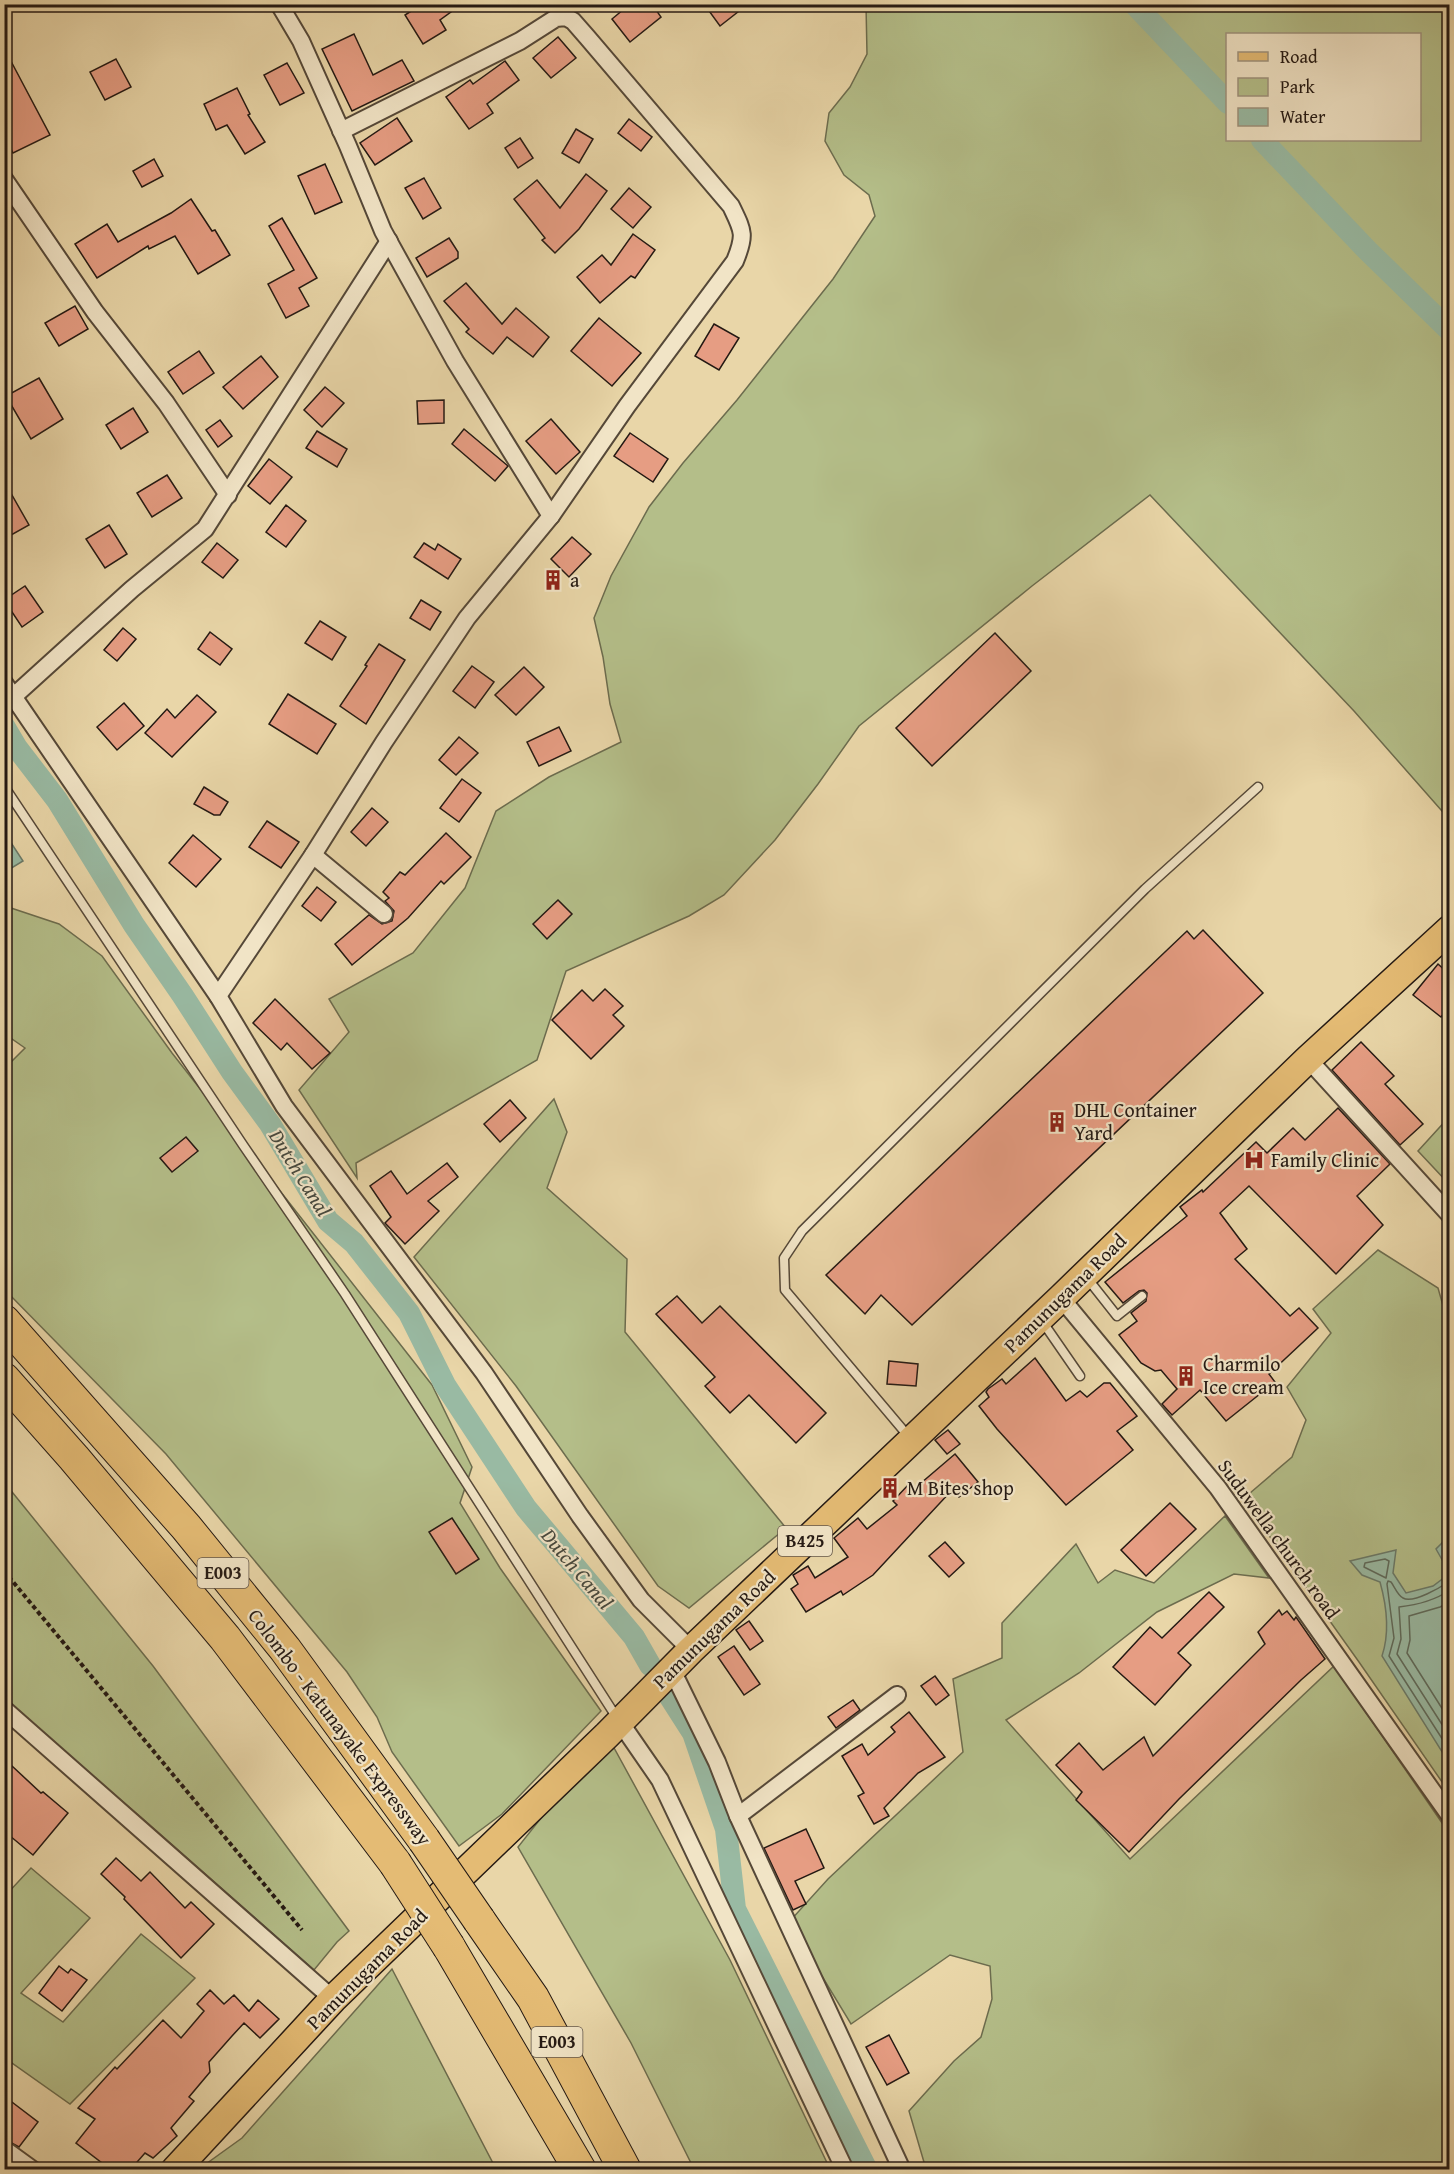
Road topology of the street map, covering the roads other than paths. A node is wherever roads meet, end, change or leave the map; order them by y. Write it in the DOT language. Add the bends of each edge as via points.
graph roads {
  1 [pos="279,4"];
  2 [pos="341,131"];
  3 [pos="4,179"];
  4 [pos="389,241"];
  5 [pos="228,495"];
  6 [pos="551,516"];
  7 [pos="9,689"];
  8 [pos="4,786"];
  9 [pos="1258,787"];
  10 [pos="313,855"];
  11 [pos="384,914"];
  12 [pos="1449,928"];
  13 [pos="218,996"];
  14 [pos="1308,1059"];
  15 [pos="1449,1215"];
  16 [pos="1085,1275"];
  17 [pos="1142,1296"];
  18 [pos="1061,1298"];
  19 [pos="1040,1318"];
  20 [pos="4,1320"];
  21 [pos="1080,1376"];
  22 [pos="4,1379"];
  23 [pos="911,1440"];
  24 [pos="691,1650"];
  25 [pos="672,1670"];
  26 [pos="897,1695"];
  27 [pos="4,1709"];
  28 [pos="620,1722"];
  29 [pos="738,1816"];
  30 [pos="1449,1816"];
  31 [pos="333,1999"];
  32 [pos="4,2149"];
  33 [pos="33,2169"];
  34 [pos="175,2169"];
  35 [pos="580,2169"];
  36 [pos="625,2169"];
  37 [pos="845,2169"];
  38 [pos="902,2169"];
  1 -- 2 [label="street" via="301,41"];
  2 -- 4 [label="street"];
  2 -- 6 [label="street" via="510,46 556,18 566,17 731,206 742,228 735,261"];
  3 -- 5 [label="street"];
  4 -- 5 [label="street"];
  4 -- 6 [label="street" via="455,361"];
  5 -- 7 [label="street" via="205,529"];
  6 -- 10 [label="street" via="467,618"];
  7 -- 13 [label="street"];
  8 -- 28 [label="lane" via="345,1294"];
  9 -- 23 [label="lane" via="1144,890 802,1232 784,1258 785,1290"];
  10 -- 11 [label="street"];
  10 -- 13 [label="street"];
  12 -- 14 [label="main road, Pamunugama Road / B425"];
  13 -- 24 [label="street" via="284,1106 484,1373 580,1516 641,1600"];
  14 -- 15 [label="street"];
  14 -- 16 [label="main road, Pamunugama Road / B425"];
  16 -- 17 [label="lane" via="1117,1316"];
  16 -- 18 [label="main road, Pamunugama Road / B425"];
  18 -- 19 [label="main road, Pamunugama Road / B425"];
  18 -- 30 [label="street, Suduwella church road" via="1218,1488"];
  19 -- 21 [label="lane"];
  19 -- 23 [label="main road, Pamunugama Road / B425"];
  20 -- 36 [label="highway, Colombo - Katunayake Expressway / E003, bridge" via="186,1527 285,1650 424,1840 533,1998"];
  22 -- 35 [label="highway, Colombo - Katunayake Expressway / E003, bridge" via="225,1638 395,1863"];
  23 -- 24 [label="main road, Pamunugama Road / B425"];
  24 -- 25 [label="main road, Pamunugama Road / B425"];
  25 -- 28 [label="main road, Pamunugama Road / B425"];
  25 -- 29 [label="street" via="717,1762"];
  26 -- 29 [label="street"];
  27 -- 31 [label="street"];
  28 -- 31 [label="main road, Pamunugama Road / B425"];
  28 -- 37 [label="street" via="660,1780"];
  29 -- 38 [label="street"];
  31 -- 34 [label="main road, Pamunugama Road / B425"];
  32 -- 33 [label="street"];
}
